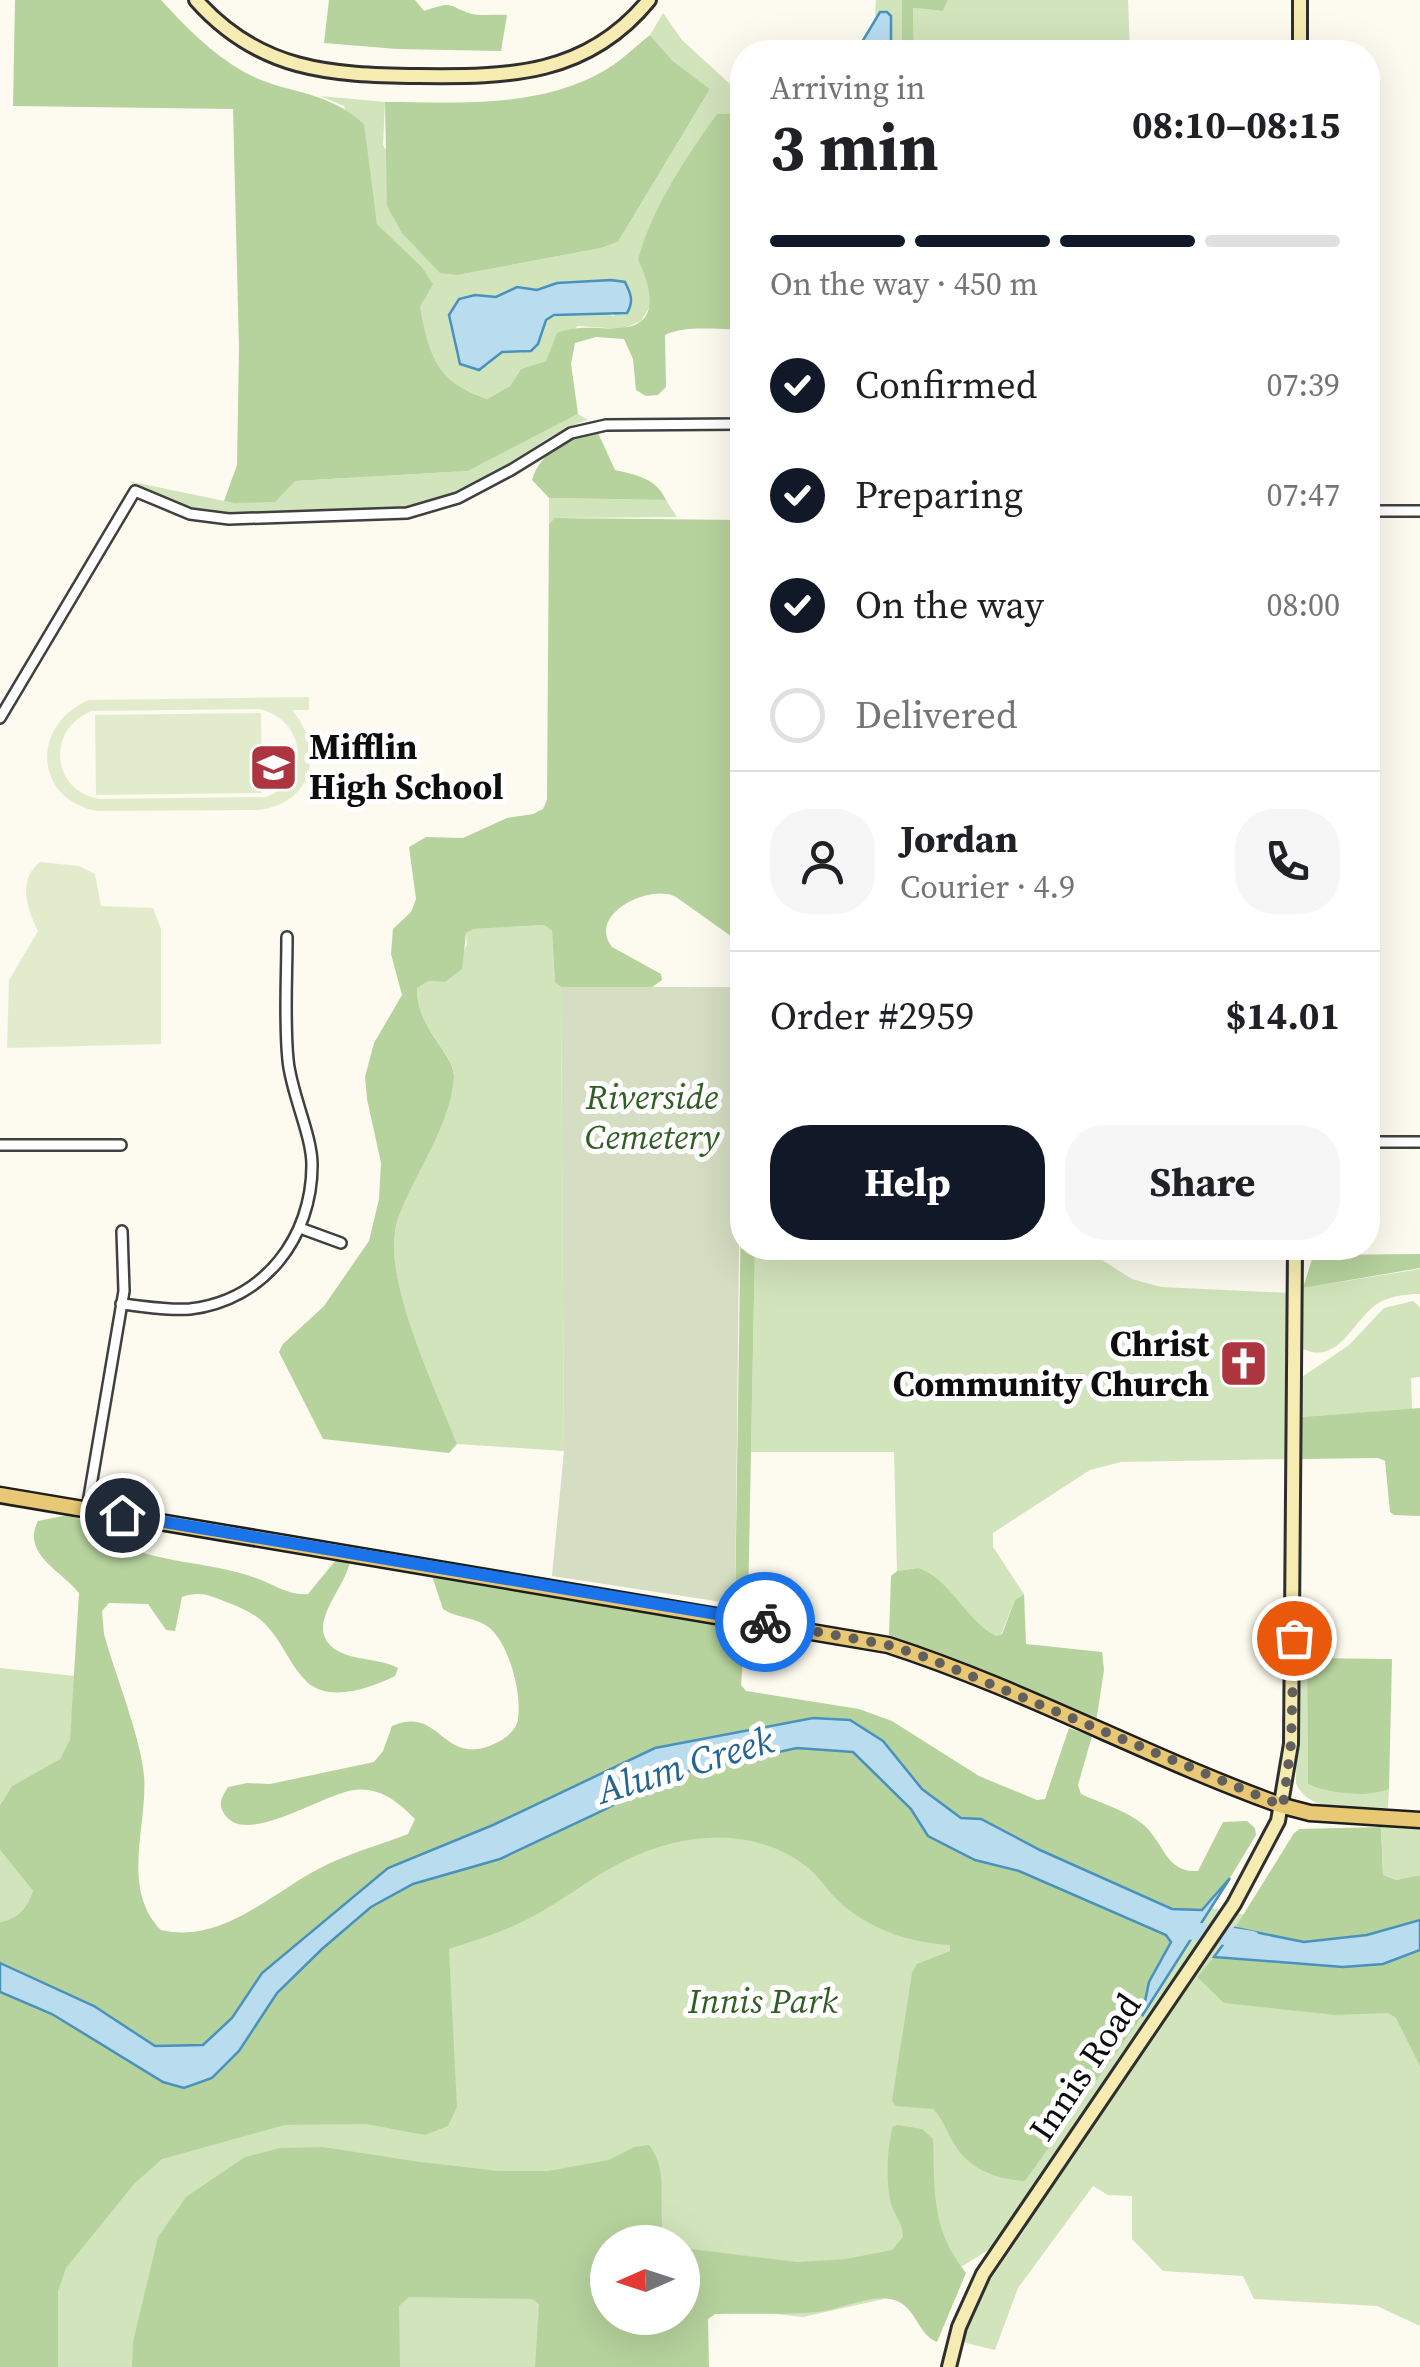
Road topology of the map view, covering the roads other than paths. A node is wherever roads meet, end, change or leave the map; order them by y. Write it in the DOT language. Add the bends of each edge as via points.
graph roads {
  1 [pos="196,0"];
  2 [pos="648,0"];
  3 [pos="1300,0"];
  4 [pos="1300,40"];
  5 [pos="730,424"];
  6 [pos="1420,511"];
  7 [pos="1380,512"];
  8 [pos="0,718"];
  9 [pos="287,937"];
  10 [pos="1380,1142"];
  11 [pos="1420,1142"];
  12 [pos="0,1145"];
  13 [pos="122,1145"];
  14 [pos="300,1228"];
  15 [pos="122,1231"];
  16 [pos="341,1243"];
  17 [pos="1295,1260"];
  18 [pos="122,1304"];
  19 [pos="0,1495"];
  20 [pos="87,1509"];
  21 [pos="1283,1806"];
  22 [pos="1420,1820"];
  23 [pos="948,2367"];
  1 -- 2 [label="main road" via="238,38 306,68 360,76 485,77 570,60 618,32"];
  3 -- 4 [label="main road"];
  5 -- 8 [label="street" via="606,425 571,433 458,498 407,513 230,519 190,514 135,491"];
  6 -- 7 [label="street"];
  9 -- 14 [label="street" via="288,1060 312,1162"];
  10 -- 11 [label="street"];
  12 -- 13 [label="street"];
  14 -- 16 [label="street"];
  14 -- 18 [label="street" via="293,1245 254,1284 225,1300 188,1309"];
  15 -- 18 [label="street"];
  17 -- 21 [label="main road, Innis Road" via="1294,1642"];
  18 -- 20 [label="street"];
  19 -- 20 [label="main road"];
  20 -- 21 [label="main road" via="888,1645"];
  21 -- 22 [label="main road"];
  21 -- 23 [label="main road, Innis Road" via="1255,1869 982,2274"];
}
